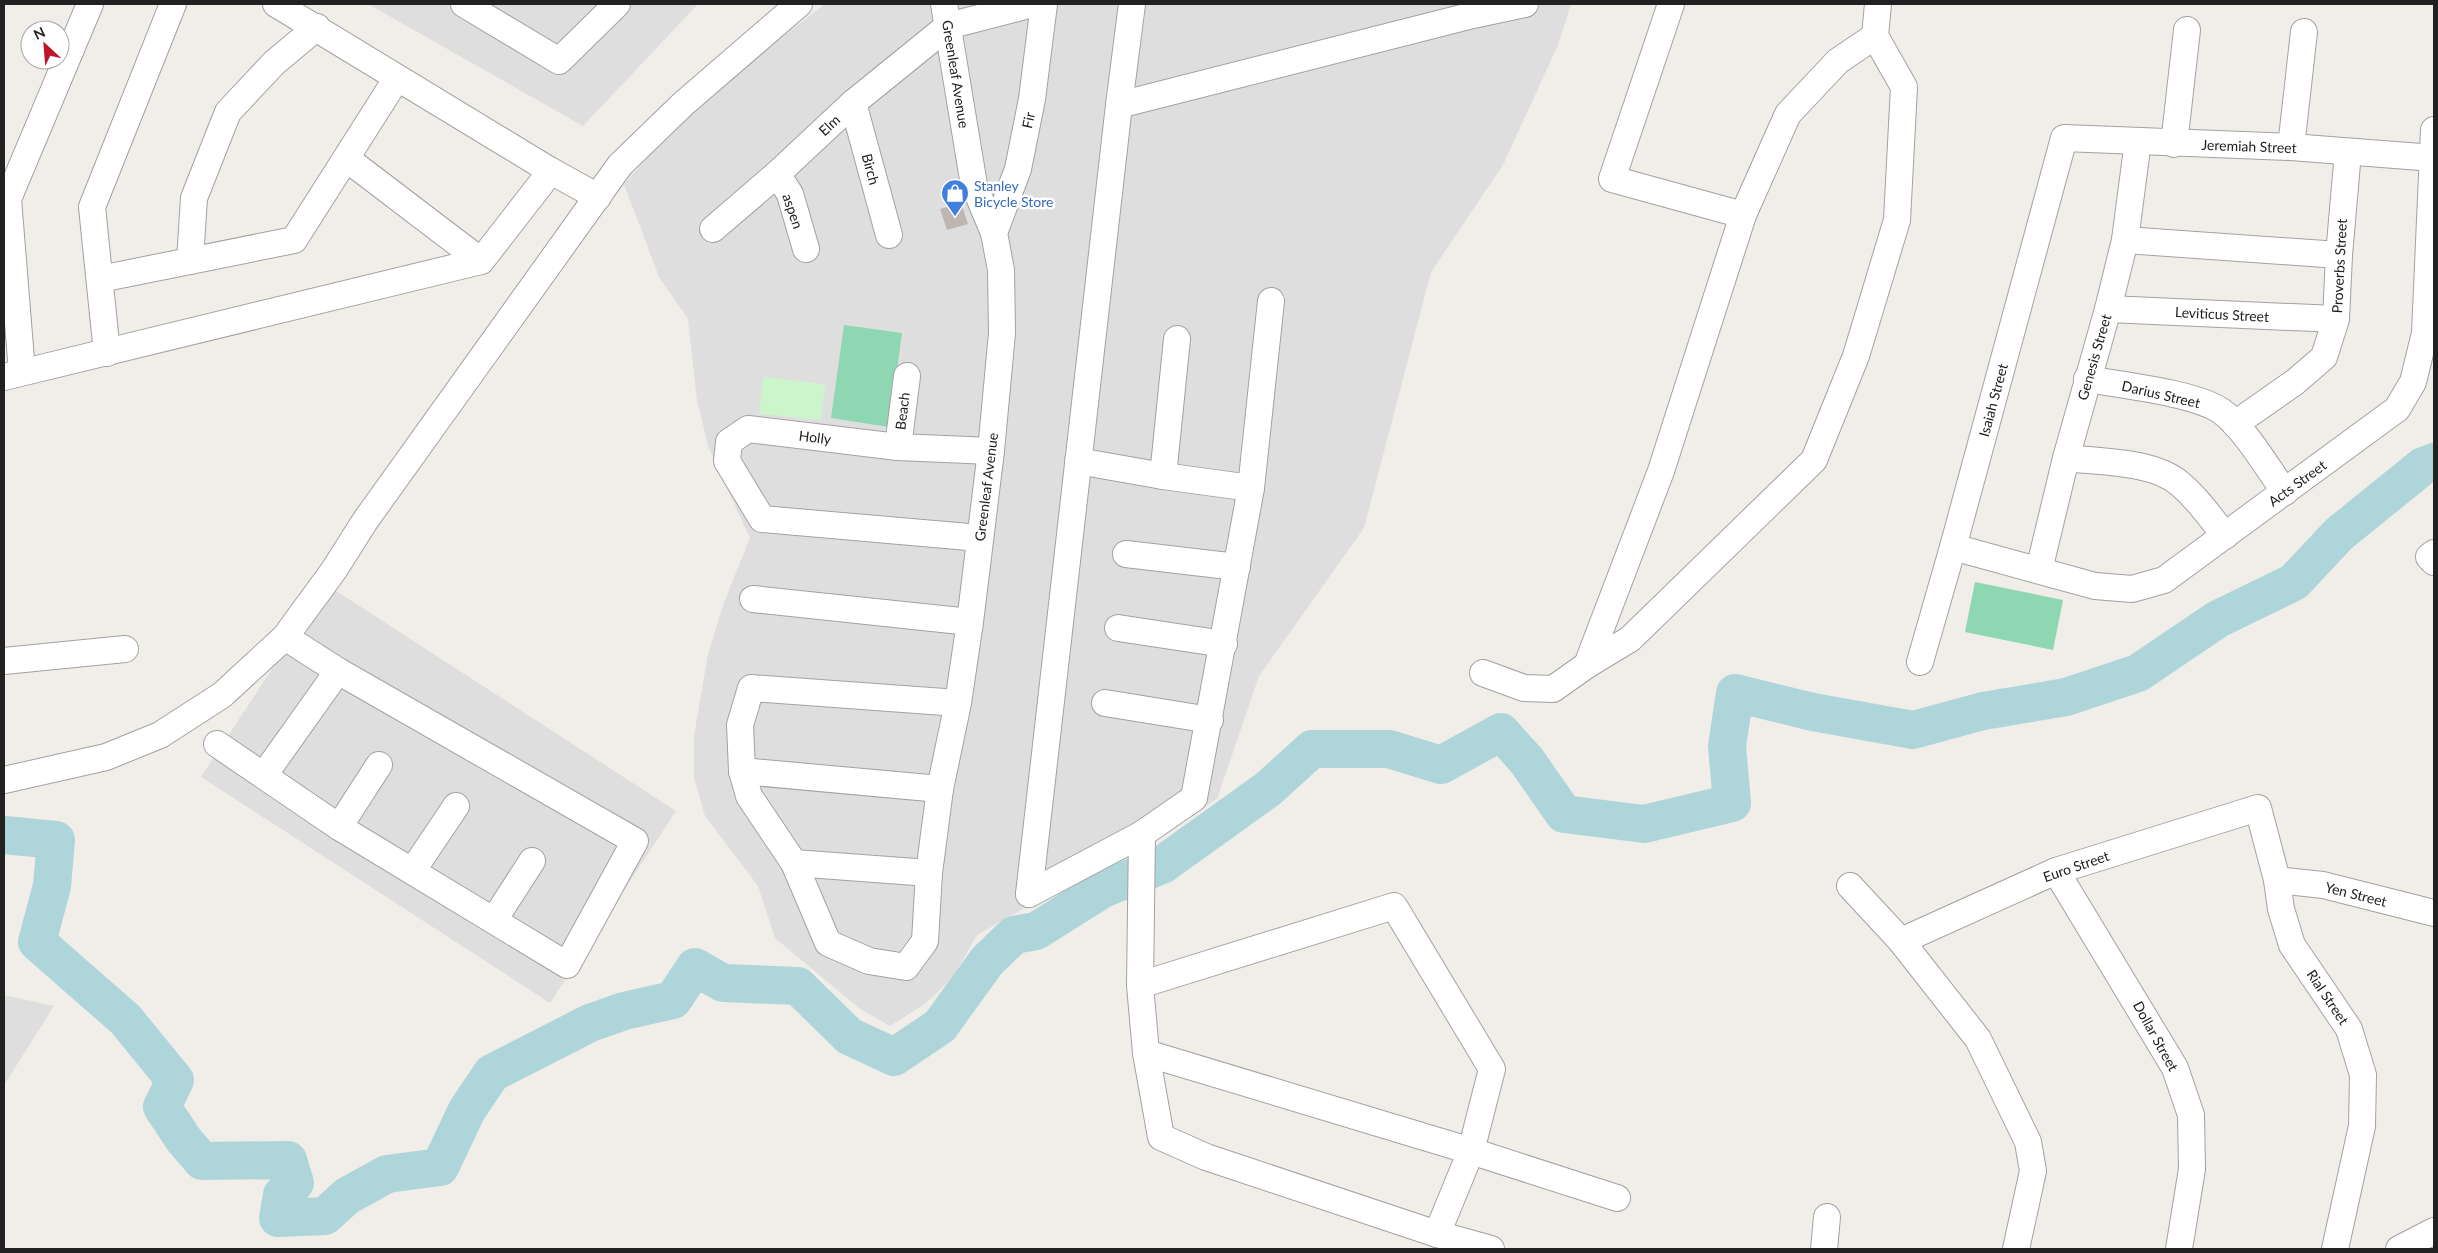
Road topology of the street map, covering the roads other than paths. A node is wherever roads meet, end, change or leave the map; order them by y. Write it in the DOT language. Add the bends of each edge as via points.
graph roads {
  1 [pos="90,4"];
  2 [pos="173,4"];
  3 [pos="276,4"];
  4 [pos="616,4"];
  5 [pos="799,4"];
  6 [pos="1033,4"];
  7 [pos="1044,4"];
  8 [pos="1132,4"];
  9 [pos="1525,4"];
  10 [pos="1671,4"];
  11 [pos="1878,4"];
  12 [pos="478,7"];
  13 [pos="1472,9"];
  14 [pos="946,15"];
  15 [pos="317,27"];
  16 [pos="2188,30"];
  17 [pos="2304,32"];
  18 [pos="1875,36"];
  19 [pos="397,78"];
  20 [pos="853,102"];
  21 [pos="1118,105"];
  22 [pos="2434,130"];
  23 [pos="2064,138"];
  24 [pos="2138,141"];
  25 [pos="2174,144"];
  26 [pos="2292,147"];
  27 [pos="2348,152"];
  28 [pos="347,158"];
  29 [pos="2433,158"];
  30 [pos="551,171"];
  31 [pos="776,174"];
  32 [pos="598,197"];
  33 [pos="1743,215"];
  34 [pos="713,229"];
  35 [pos="994,233"];
  36 [pos="889,235"];
  37 [pos="2125,240"];
  38 [pos="806,249"];
  39 [pos="2338,255"];
  40 [pos="2432,258"];
  41 [pos="190,261"];
  42 [pos="481,262"];
  43 [pos="100,280"];
  44 [pos="1271,301"];
  45 [pos="2108,309"];
  46 [pos="2336,319"];
  47 [pos="2429,333"];
  48 [pos="1178,339"];
  49 [pos="107,353"];
  50 [pos="13,375"];
  51 [pos="907,376"];
  52 [pos="2087,378"];
  53 [pos="2235,424"];
  54 [pos="898,447"];
  55 [pos="991,451"];
  56 [pos="2066,458"];
  57 [pos="1078,461"];
  58 [pos="1163,476"];
  59 [pos="1251,488"];
  60 [pos="2285,492"];
  61 [pos="2225,536"];
  62 [pos="980,538"];
  63 [pos="1953,548"];
  64 [pos="1126,554"];
  65 [pos="1237,567"];
  66 [pos="2039,570"];
  67 [pos="753,599"];
  68 [pos="970,622"];
  69 [pos="1118,628"];
  70 [pos="285,637"];
  71 [pos="1224,644"];
  72 [pos="126,648"];
  73 [pos="4,661"];
  74 [pos="1920,662"];
  75 [pos="1587,665"];
  76 [pos="338,671"];
  77 [pos="1483,673"];
  78 [pos="958,703"];
  79 [pos="1105,703"];
  80 [pos="1210,720"];
  81 [pos="217,744"];
  82 [pos="379,766"];
  83 [pos="742,771"];
  84 [pos="264,775"];
  85 [pos="4,780"];
  86 [pos="940,788"];
  87 [pos="456,806"];
  88 [pos="2258,808"];
  89 [pos="339,827"];
  90 [pos="1142,841"];
  91 [pos="532,860"];
  92 [pos="794,863"];
  93 [pos="413,870"];
  94 [pos="2056,871"];
  95 [pos="929,873"];
  96 [pos="2277,880"];
  97 [pos="1850,886"];
  98 [pos="2434,913"];
  99 [pos="494,920"];
  100 [pos="1900,941"];
  101 [pos="1140,985"];
  102 [pos="1146,1053"];
  103 [pos="1471,1151"];
  104 [pos="1616,1198"];
  105 [pos="1827,1217"];
  106 [pos="2434,1231"];
  107 [pos="1437,1234"];
  108 [pos="1491,1249"];
  109 [pos="1824,1249"];
  110 [pos="2016,1249"];
  111 [pos="2178,1249"];
  112 [pos="2335,1249"];
  113 [pos="2399,1249"];
  1 -- 50 [label="street" via="8,198"];
  2 -- 43 [label="street" via="92,207"];
  3 -- 15 [label="street"];
  4 -- 12 [label="street" via="559,61"];
  5 -- 32 [label="street" via="683,104 620,165"];
  6 -- 14 [label="street"];
  7 -- 35 [label="street, Fir" via="1032,98 1018,168"];
  8 -- 21 [label="street"];
  9 -- 13 [label="street"];
  10 -- 33 [label="street" via="1612,178"];
  11 -- 18 [label="street"];
  13 -- 21 [label="street"];
  14 -- 20 [label="street, Elm"];
  14 -- 35 [label="street, Greenleaf Avenue" via="974,185"];
  15 -- 19 [label="street"];
  15 -- 41 [label="street" via="274,63 228,112 194,198"];
  16 -- 25 [label="street"];
  17 -- 26 [label="street"];
  18 -- 33 [label="street" via="1838,61 1788,114"];
  18 -- 75 [label="street" via="1904,87 1898,220 1856,356 1814,460 1630,639"];
  19 -- 28 [label="street"];
  19 -- 30 [label="street"];
  20 -- 31 [label="street, Elm"];
  20 -- 36 [label="street, Birch"];
  21 -- 57 [label="street"];
  22 -- 29 [label="street, Acts Street"];
  23 -- 24 [label="street, Jeremiah Street"];
  23 -- 63 [label="street, Isaiah Street"];
  24 -- 25 [label="street, Jeremiah Street"];
  24 -- 37 [label="street, Genesis Street"];
  25 -- 26 [label="street, Jeremiah Street"];
  26 -- 27 [label="street, Jeremiah Street"];
  27 -- 29 [label="street, Jeremiah Street"];
  27 -- 39 [label="street, Proverbs Street"];
  28 -- 41 [label="street" via="294,240"];
  28 -- 42 [label="street"];
  29 -- 40 [label="street, Acts Street"];
  30 -- 32 [label="street"];
  30 -- 42 [label="street"];
  31 -- 34 [label="street, Elm"];
  31 -- 38 [label="street, aspen" via="790,194"];
  32 -- 70 [label="street"];
  33 -- 75 [label="street" via="1661,471"];
  35 -- 55 [label="street, Greenleaf Avenue" via="1001,270 1002,333"];
  37 -- 39 [label="street"];
  37 -- 45 [label="street, Genesis Street"];
  39 -- 46 [label="street, Proverbs Street"];
  40 -- 47 [label="street, Acts Street"];
  41 -- 43 [label="street"];
  42 -- 49 [label="street"];
  43 -- 49 [label="street"];
  44 -- 59 [label="street"];
  45 -- 46 [label="street, Leviticus Street"];
  45 -- 52 [label="street, Genesis Street"];
  46 -- 53 [label="street, Proverbs Street" via="2324,358"];
  47 -- 60 [label="street, Acts Street" via="2413,382 2397,409"];
  48 -- 58 [label="street"];
  49 -- 50 [label="street"];
  51 -- 54 [label="street, Beach"];
  52 -- 53 [label="street, Darius Street" via="2196,400 2220,411"];
  52 -- 56 [label="street, Genesis Street"];
  53 -- 60 [label="street, Darius Street"];
  54 -- 55 [label="street, Holly"];
  54 -- 62 [label="street, Holly" via="748,429 729,442 727,462 762,519"];
  55 -- 62 [label="street, Greenleaf Avenue"];
  56 -- 61 [label="street" via="2150,468 2179,482"];
  56 -- 66 [label="street, Genesis Street"];
  57 -- 58 [label="street"];
  57 -- 90 [label="street" via="1029,894"];
  58 -- 59 [label="street"];
  59 -- 65 [label="street"];
  60 -- 61 [label="street, Acts Street"];
  61 -- 66 [label="street, Acts Street" via="2164,580 2132,589 2096,586"];
  62 -- 68 [label="street, Greenleaf Avenue"];
  63 -- 66 [label="street, Acts Street"];
  63 -- 74 [label="street, Isaiah Street"];
  64 -- 65 [label="street"];
  65 -- 71 [label="street"];
  67 -- 68 [label="street"];
  68 -- 78 [label="street, Greenleaf Avenue"];
  69 -- 71 [label="street"];
  70 -- 76 [label="street"];
  70 -- 85 [label="street" via="222,695 160,735 106,756"];
  71 -- 80 [label="street"];
  72 -- 73 [label="street"];
  75 -- 77 [label="street" via="1553,688 1524,688"];
  76 -- 84 [label="street"];
  76 -- 99 [label="street" via="635,841 567,965"];
  78 -- 83 [label="street" via="751,688 740,725"];
  78 -- 86 [label="street, Greenleaf Avenue"];
  79 -- 80 [label="street"];
  80 -- 90 [label="street" via="1194,798"];
  81 -- 84 [label="street"];
  82 -- 89 [label="street"];
  83 -- 86 [label="street"];
  83 -- 92 [label="street" via="749,796"];
  84 -- 89 [label="street"];
  86 -- 95 [label="street, Greenleaf Avenue"];
  87 -- 93 [label="street"];
  88 -- 94 [label="street, Euro Street"];
  88 -- 96 [label="street, Rial Street"];
  89 -- 93 [label="street"];
  90 -- 101 [label="street"];
  91 -- 99 [label="street"];
  92 -- 95 [label="street"];
  92 -- 95 [label="street, Greenleaf Avenue" via="828,943 869,961 906,967 925,941"];
  93 -- 99 [label="street"];
  94 -- 100 [label="street, Euro Street"];
  94 -- 111 [label="street, Dollar Street" via="2175,1068 2191,1115 2192,1169"];
  96 -- 98 [label="street, Yen Street" via="2323,885"];
  96 -- 112 [label="street, Rial Street" via="2292,945 2349,1029 2363,1075 2362,1126"];
  97 -- 100 [label="street"];
  100 -- 110 [label="street" via="1978,1039 2028,1142 2033,1171"];
  101 -- 102 [label="street"];
  101 -- 103 [label="street" via="1394,906 1492,1069"];
  102 -- 103 [label="street"];
  102 -- 107 [label="street" via="1161,1137 1206,1157"];
  103 -- 104 [label="street"];
  103 -- 107 [label="street"];
  105 -- 109 [label="street"];
  106 -- 113 [label="street"];
  107 -- 108 [label="street"];
}
